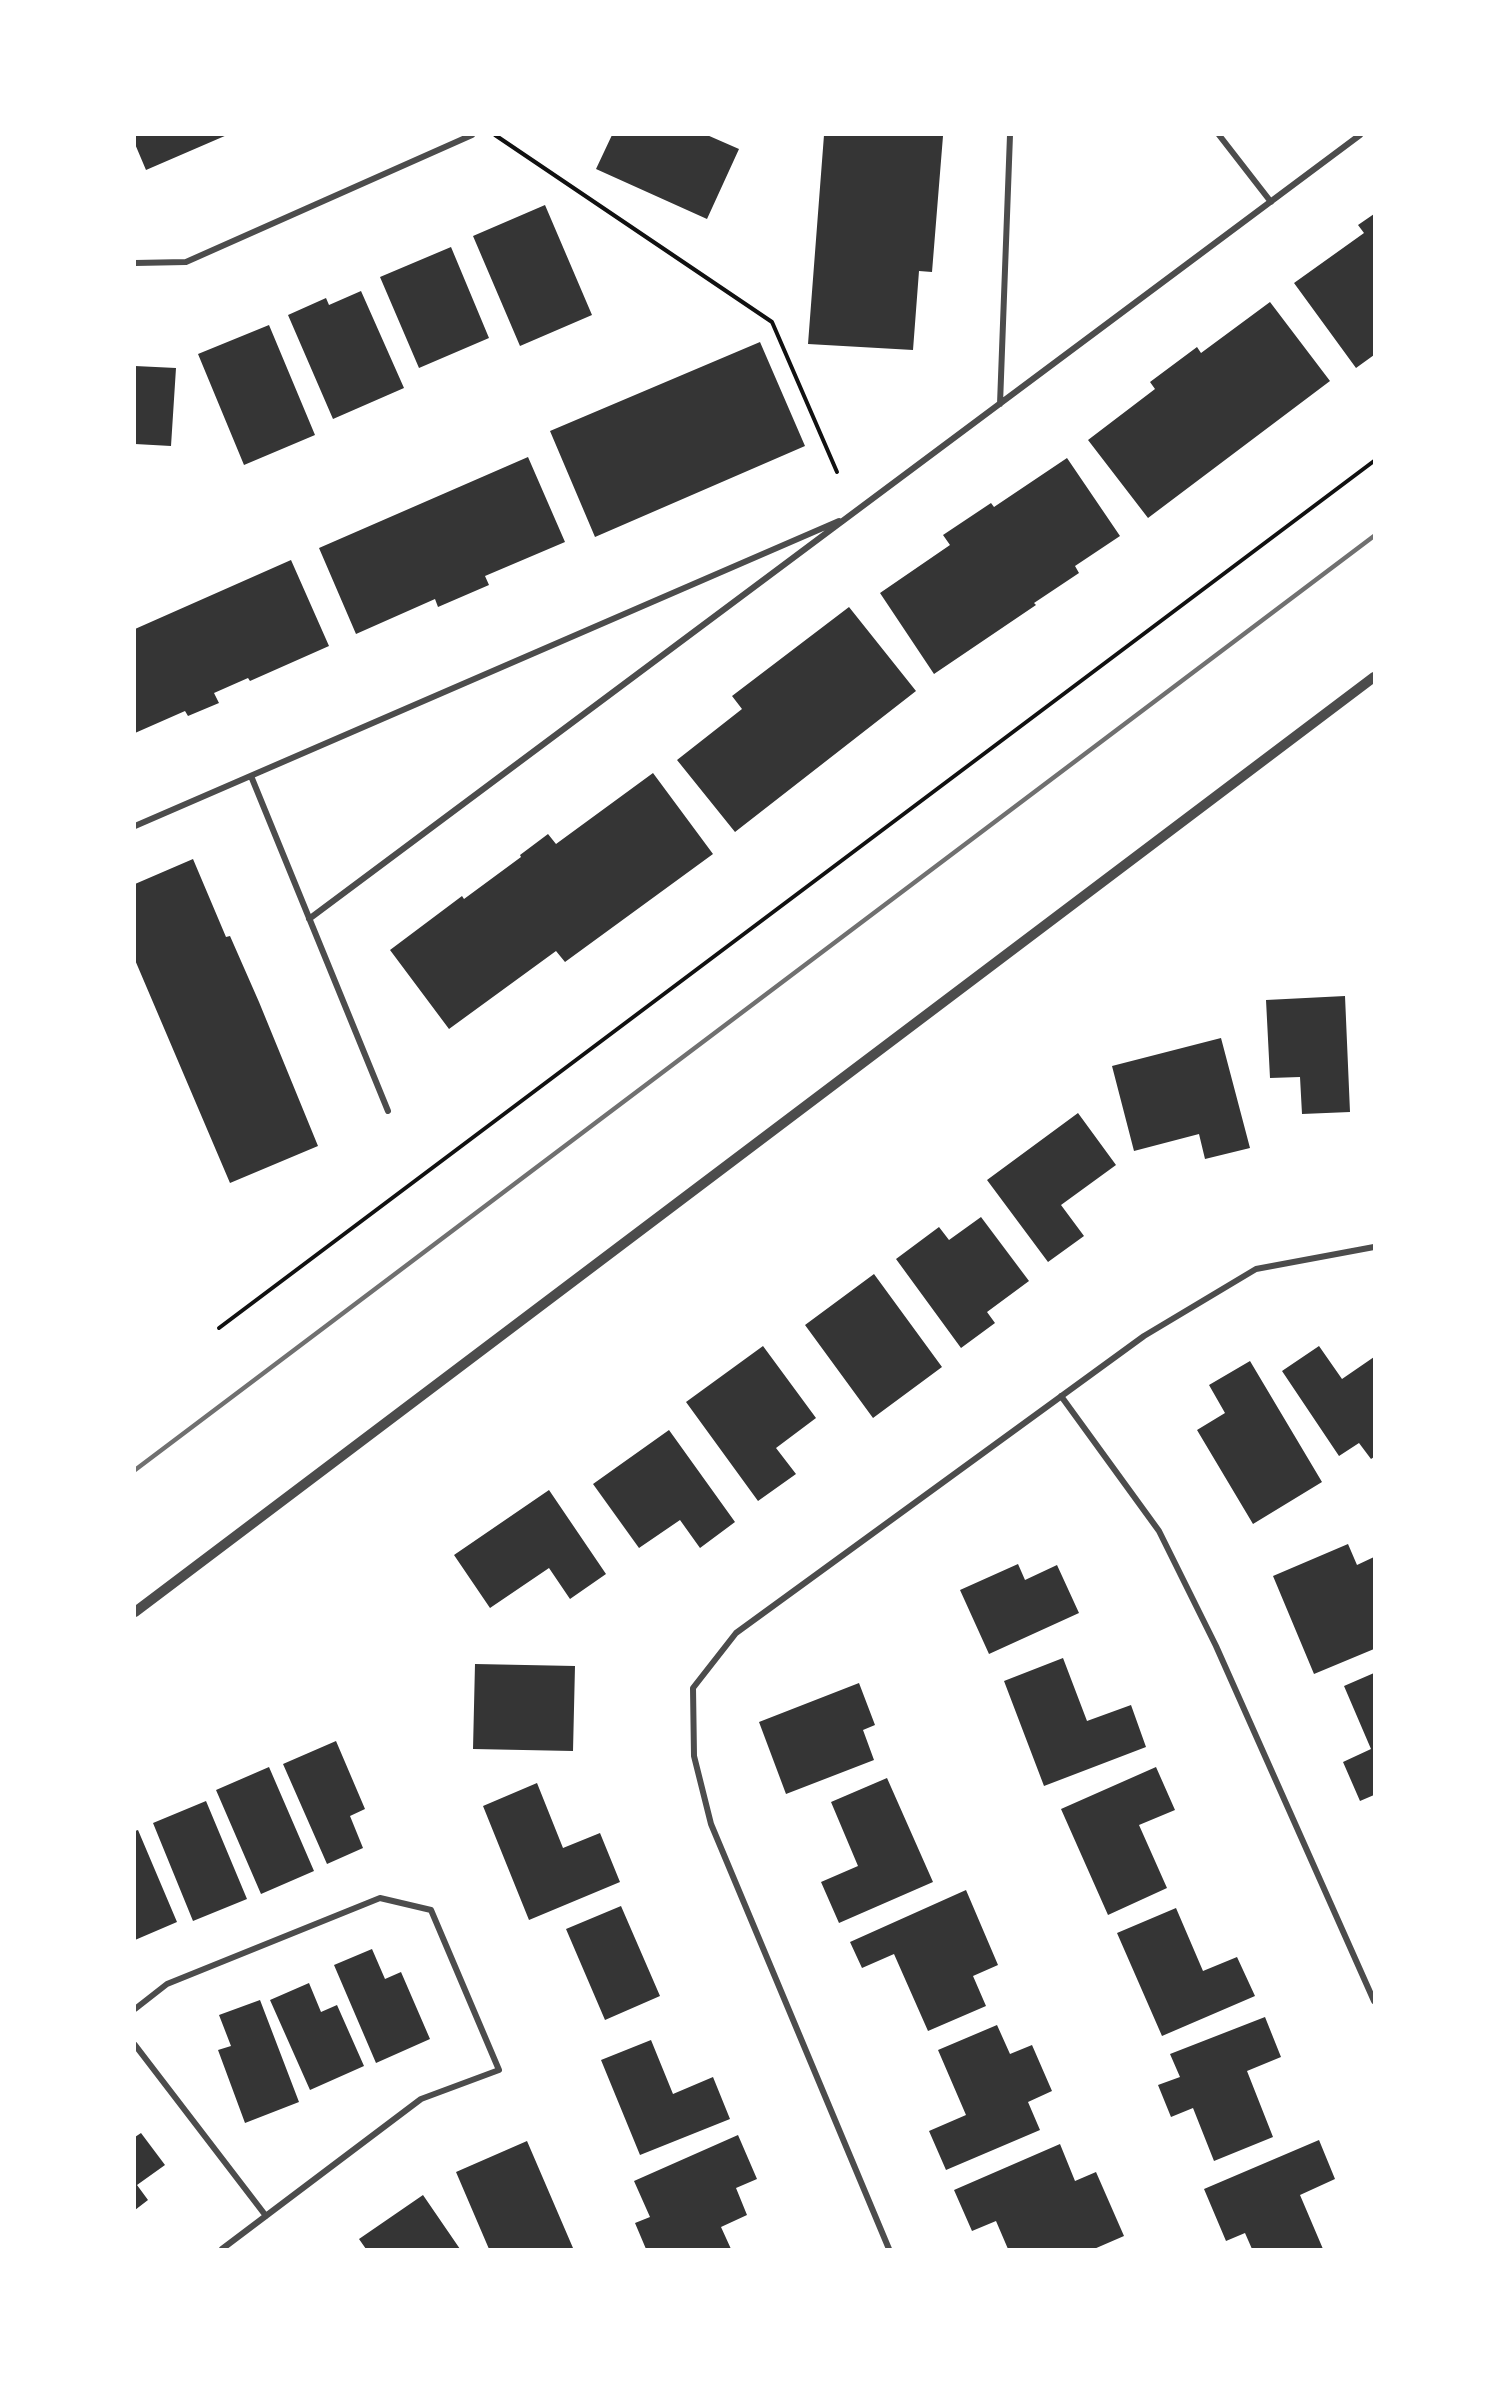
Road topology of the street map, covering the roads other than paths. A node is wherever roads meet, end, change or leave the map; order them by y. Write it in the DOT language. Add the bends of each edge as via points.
graph roads {
  1 [pos="472,135"];
  2 [pos="1010,135"];
  3 [pos="1220,135"];
  4 [pos="1360,135"];
  5 [pos="1271,202"];
  6 [pos="135,263"];
  7 [pos="1000,404"];
  8 [pos="848,517"];
  9 [pos="1374,677"];
  10 [pos="251,776"];
  11 [pos="135,826"];
  12 [pos="309,919"];
  13 [pos="388,1111"];
  14 [pos="1374,1247"];
  15 [pos="1061,1396"];
  16 [pos="135,1612"];
  17 [pos="1374,2001"];
  18 [pos="135,2008"];
  19 [pos="135,2045"];
  20 [pos="266,2216"];
  21 [pos="222,2249"];
  22 [pos="889,2249"];
  1 -- 6 [label="street" via="186,262"];
  2 -- 7 [label="street"];
  3 -- 5 [label="street"];
  4 -- 5 [label="street"];
  5 -- 7 [label="street"];
  7 -- 8 [label="street"];
  8 -- 10 [label="street"];
  8 -- 12 [label="street"];
  9 -- 16 [label="street"];
  10 -- 11 [label="street"];
  10 -- 12 [label="street"];
  12 -- 13 [label="street"];
  14 -- 15 [label="street" via="1256,1269 1144,1336"];
  15 -- 17 [label="street" via="1159,1531 1216,1646"];
  15 -- 22 [label="street" via="736,1633 693,1688 694,1756 711,1824"];
  18 -- 20 [label="street" via="166,1984 380,1898 432,1910 499,2070 421,2099"];
  19 -- 20 [label="street"];
  20 -- 21 [label="street"];
}
